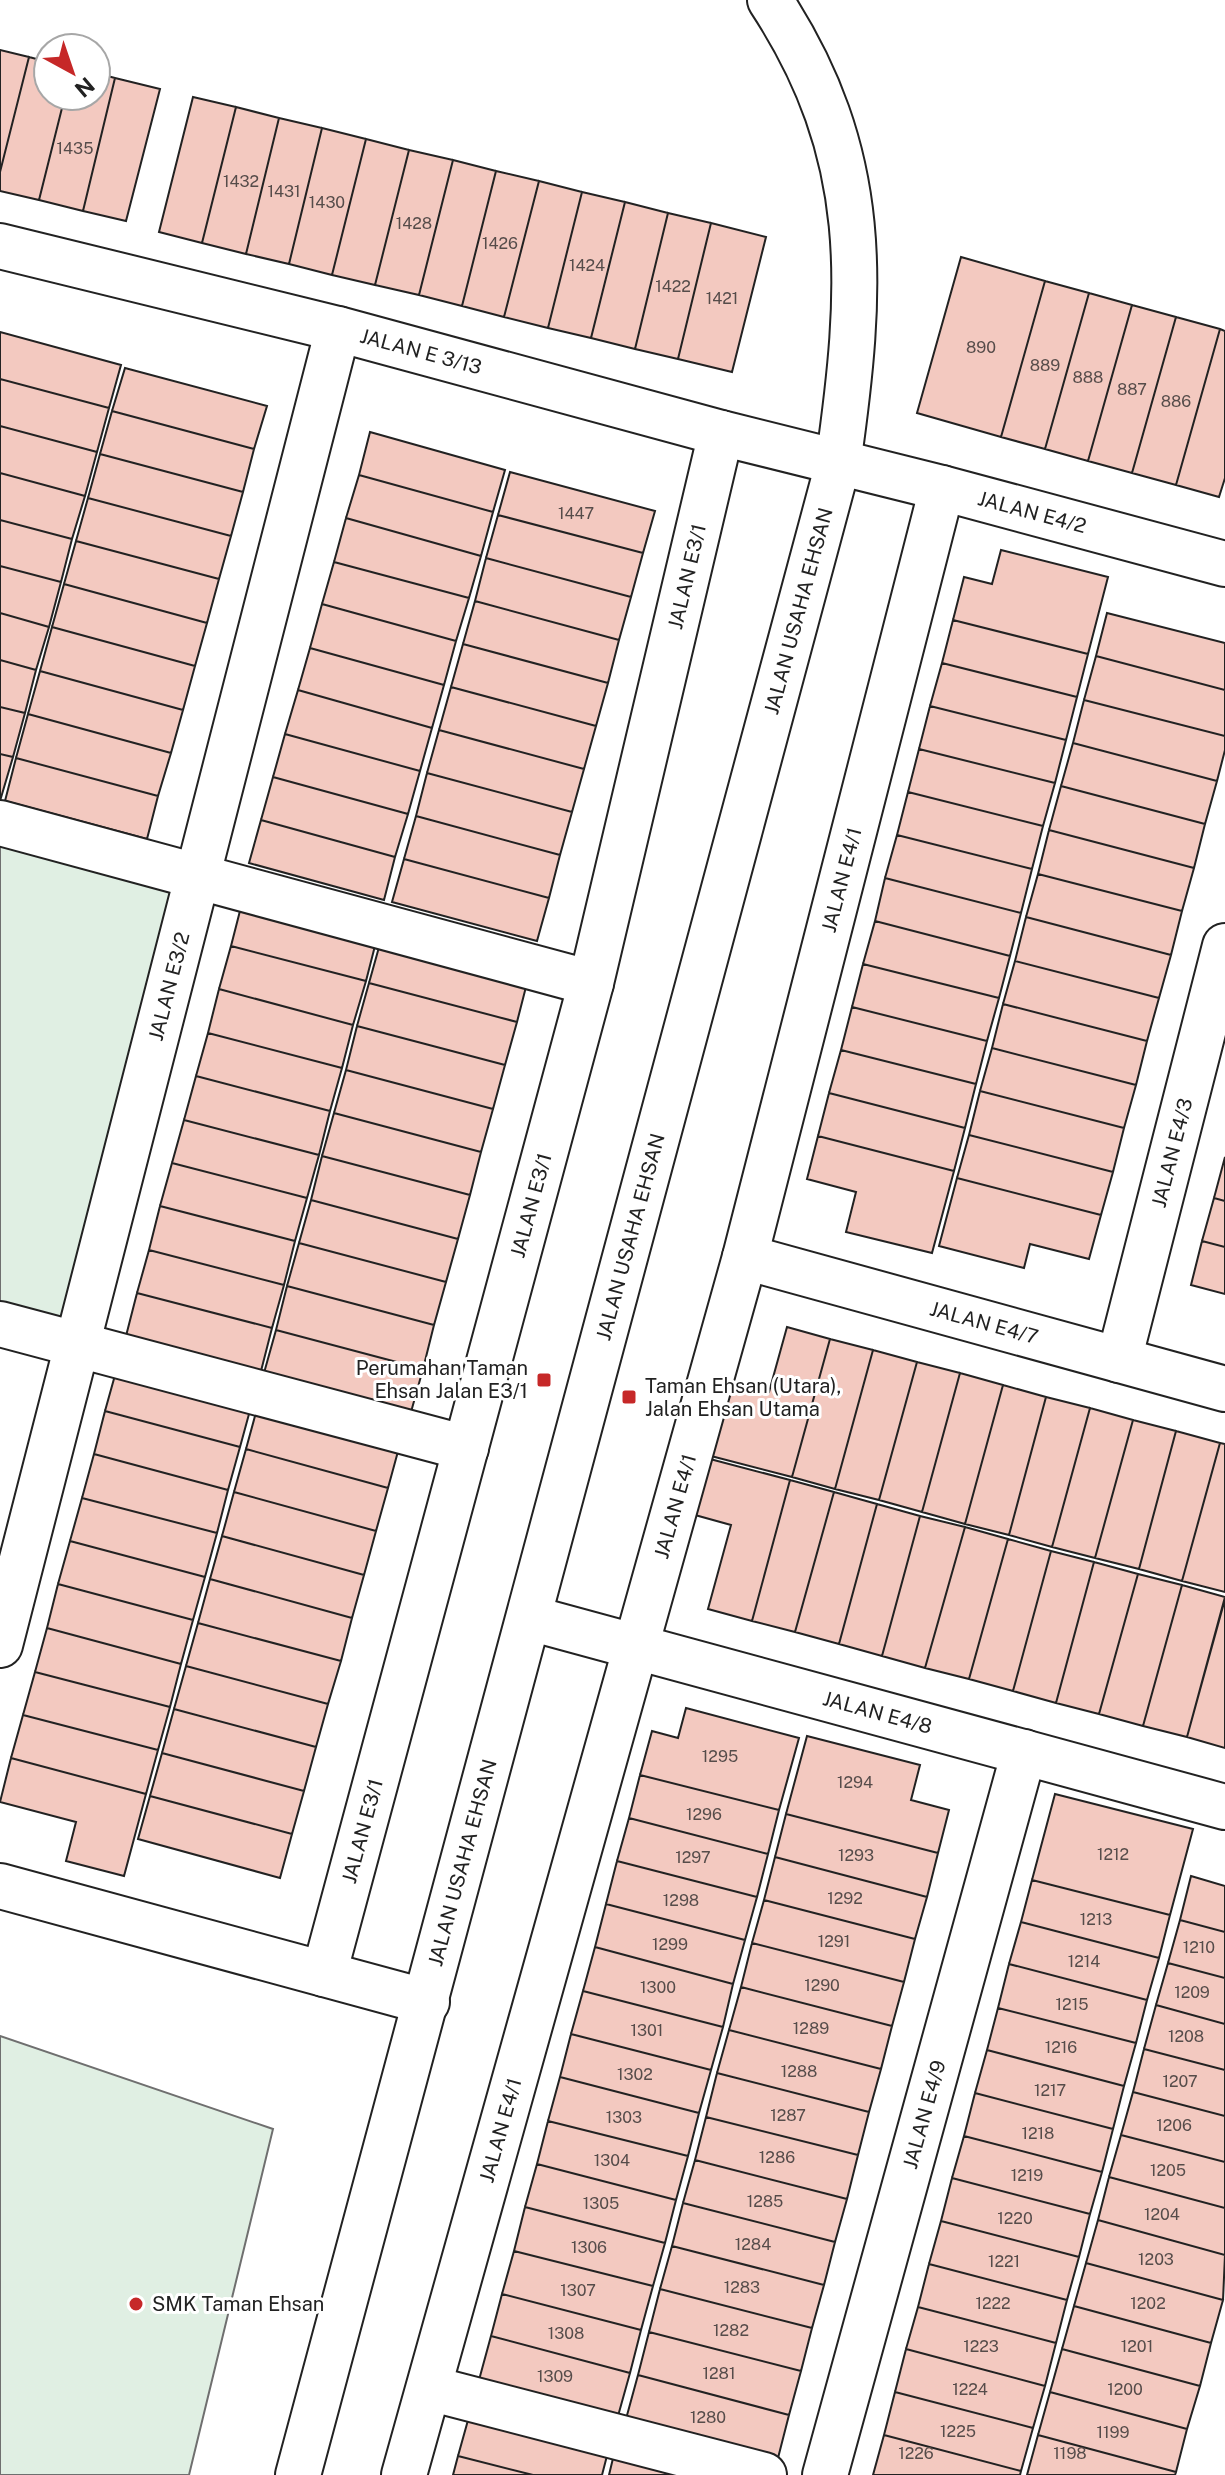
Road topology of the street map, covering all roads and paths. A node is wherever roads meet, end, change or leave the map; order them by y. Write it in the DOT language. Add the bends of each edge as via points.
graph roads {
  1 [pos="770,0"];
  2 [pos="0,246"];
  3 [pos="338,329"];
  4 [pos="721,433"];
  5 [pos="838,464"];
  6 [pos="942,488"];
  7 [pos="1225,564"];
  8 [pos="0,823"];
  9 [pos="197,877"];
  10 [pos="1225,946"];
  11 [pos="591,983"];
  12 [pos="745,1257"];
  13 [pos="0,1324"];
  14 [pos="77,1344"];
  15 [pos="1119,1360"];
  16 [pos="1225,1389"];
  17 [pos="466,1448"];
  18 [pos="530,1618"];
  19 [pos="0,1645"];
  20 [pos="636,1647"];
  21 [pos="1024,1752"];
  22 [pos="1225,1805"];
  23 [pos="0,1886"];
  24 [pos="324,1974"];
  25 [pos="427,2002"];
  26 [pos="429,2388"];
  27 [pos="298,2475"];
  28 [pos="404,2475"];
  29 [pos="764,2475"];
  30 [pos="825,2475"];
  1 -- 5 [label="street, JALAN USAHA EHSAN" via="828,109 851,207 852,368"];
  2 -- 3 [label="street, JALAN E 3/13"];
  3 -- 4 [label="street, JALAN E 3/13"];
  3 -- 9 [label="street, JALAN E3/2"];
  4 -- 5 [label="street, JALAN E 3/13"];
  4 -- 11 [label="street, JALAN E3/1"];
  5 -- 6 [label="street, JALAN E4/2"];
  5 -- 18 [label="street, JALAN USAHA EHSAN"];
  6 -- 7 [label="street, JALAN E4/2"];
  6 -- 12 [label="street, JALAN E4/1"];
  8 -- 9 [label="street"];
  9 -- 11 [label="street"];
  9 -- 14 [label="street, JALAN E3/2"];
  10 -- 15 [label="street, JALAN E4/3"];
  11 -- 17 [label="street, JALAN E3/1"];
  12 -- 15 [label="street, JALAN E4/7"];
  12 -- 20 [label="street, JALAN E4/1"];
  13 -- 14 [label="street"];
  14 -- 17 [label="street"];
  14 -- 19 [label="street, JALAN E3/2"];
  15 -- 16 [label="street, JALAN E4/7"];
  17 -- 24 [label="street, JALAN E3/1"];
  18 -- 20 [label="street, JALAN E4/8"];
  18 -- 25 [label="street, JALAN USAHA EHSAN"];
  20 -- 21 [label="street, JALAN E4/8"];
  20 -- 26 [label="street, JALAN E4/1"];
  21 -- 22 [label="street, JALAN E4/8"];
  21 -- 30 [label="street, JALAN E4/9"];
  23 -- 24 [label="street"];
  24 -- 25 [label="street"];
  25 -- 27 [label="street, JALAN USAHA EHSAN"];
  26 -- 28 [label="street, JALAN E4/1"];
  26 -- 29 [label="street"];
}
